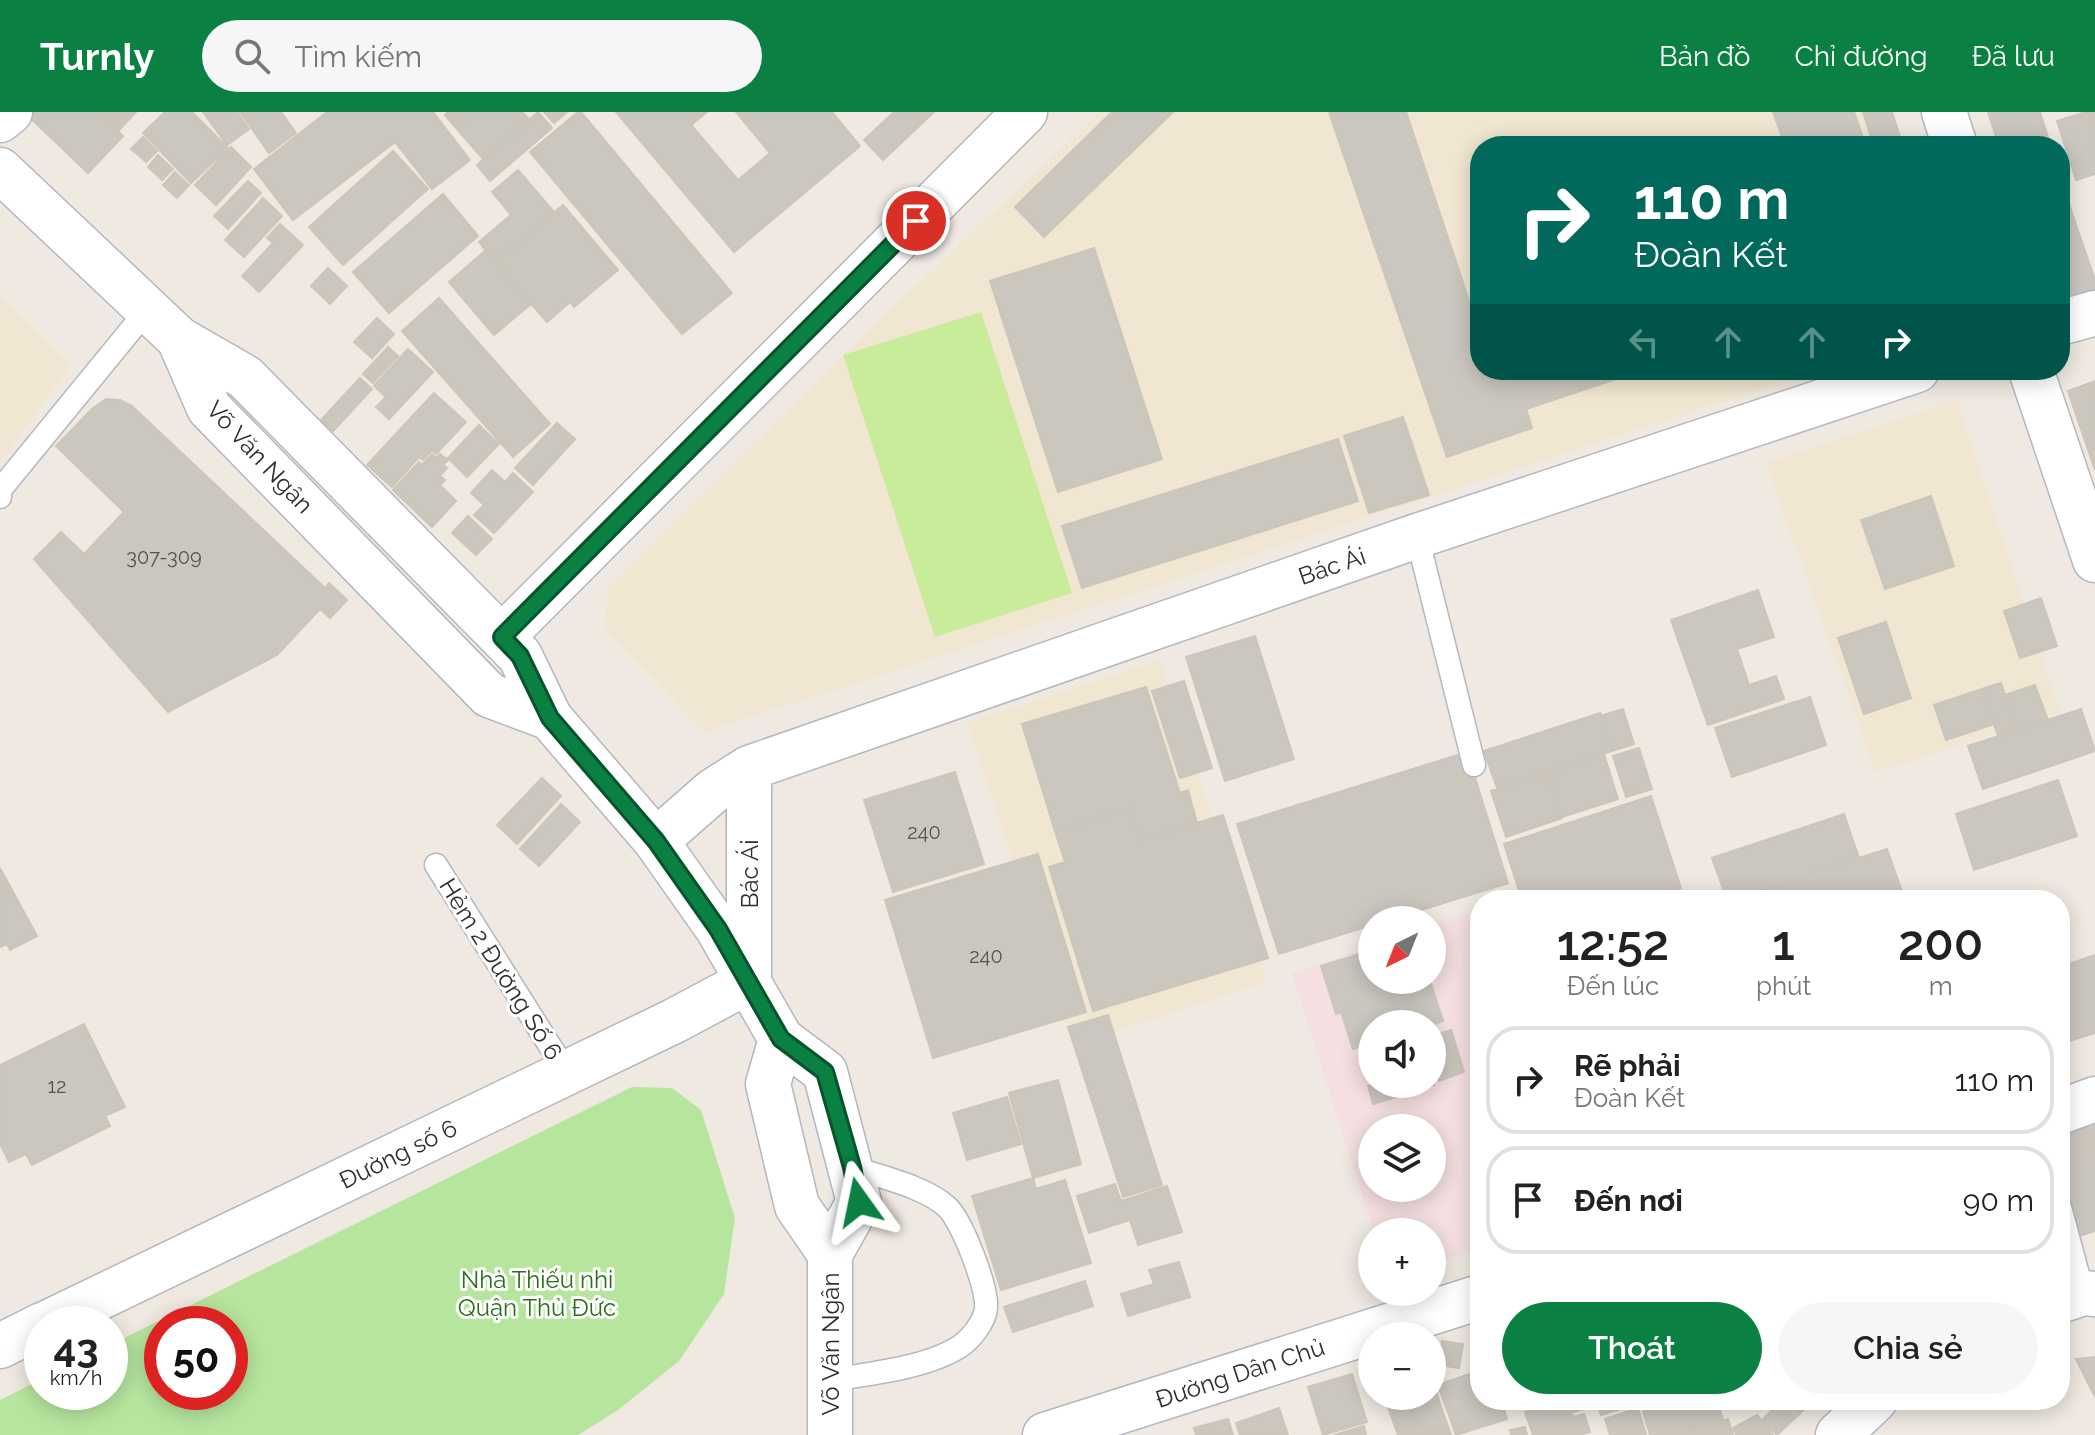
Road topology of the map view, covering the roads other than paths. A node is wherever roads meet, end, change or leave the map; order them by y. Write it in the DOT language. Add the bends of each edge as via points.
graph roads {
  1 [pos="10,112"];
  2 [pos="1025,112"];
  3 [pos="1944,112"];
  4 [pos="0,120"];
  5 [pos="1952,136"];
  6 [pos="0,170"];
  7 [pos="148,309"];
  8 [pos="2095,313"];
  9 [pos="2070,320"];
  10 [pos="179,339"];
  11 [pos="1887,380"];
  12 [pos="2034,380"];
  13 [pos="0,497"];
  14 [pos="1417,536"];
  15 [pos="2095,560"];
  16 [pos="502,637"];
  17 [pos="550,718"];
  18 [pos="1474,765"];
  19 [pos="749,768"];
  20 [pos="656,841"];
  21 [pos="436,865"];
  22 [pos="749,981"];
  23 [pos="781,1039"];
  24 [pos="567,1073"];
  25 [pos="2095,1099"];
  26 [pos="2070,1108"];
  27 [pos="852,1167"];
  28 [pos="830,1254"];
  29 [pos="2070,1254"];
  30 [pos="2079,1296"];
  31 [pos="1470,1300"];
  32 [pos="83,1306"];
  33 [pos="24,1334"];
  34 [pos="0,1346"];
  35 [pos="830,1380"];
  36 [pos="1864,1410"];
  37 [pos="830,1435"];
  38 [pos="1045,1435"];
  39 [pos="1838,1435"];
  1 -- 4 [label="street"];
  2 -- 16 [label="street"];
  3 -- 5 [label="street"];
  6 -- 7 [label="street"];
  7 -- 10 [label="street"];
  7 -- 13 [label="lane" via="0,490"];
  8 -- 9 [label="street"];
  10 -- 16 [label="street, Võ Văn Ngân" via="245,377"];
  10 -- 17 [label="street, Võ Văn Ngân" via="209,408 489,695"];
  11 -- 14 [label="street, Bác Ái"];
  12 -- 15 [label="street"];
  14 -- 18 [label="lane"];
  14 -- 19 [label="street, Bác Ái"];
  16 -- 17 [label="street, Võ Văn Ngân" via="520,656"];
  17 -- 20 [label="street, Võ Văn Ngân"];
  19 -- 20 [label="street, Bác Ái" via="713,791"];
  19 -- 22 [label="street, Bác Ái"];
  20 -- 22 [label="street, Võ Văn Ngân"];
  21 -- 24 [label="lane, Hẻm 2 Đường Số 6"];
  22 -- 23 [label="street, Võ Văn Ngân"];
  22 -- 24 [label="street, Đường số 6"];
  23 -- 27 [label="street, Võ Văn Ngân" via="825,1072"];
  23 -- 28 [label="street, Võ Văn Ngân" via="768,1084 797,1206"];
  24 -- 32 [label="street, Đường số 6"];
  25 -- 26 [label="street"];
  27 -- 28 [label="street, Võ Văn Ngân" via="859,1202"];
  27 -- 35 [label="lane" via="928,1194 946,1206 960,1223 987,1307 980,1325 959,1347 907,1367"];
  28 -- 35 [label="street, Võ Văn Ngân"];
  29 -- 30 [label="lane"];
  31 -- 38 [label="street, Đường Dân Chủ"];
  33 -- 34 [label="street, Đường số 6"];
  35 -- 37 [label="street, Võ Văn Ngân"];
  36 -- 39 [label="street"];
}
